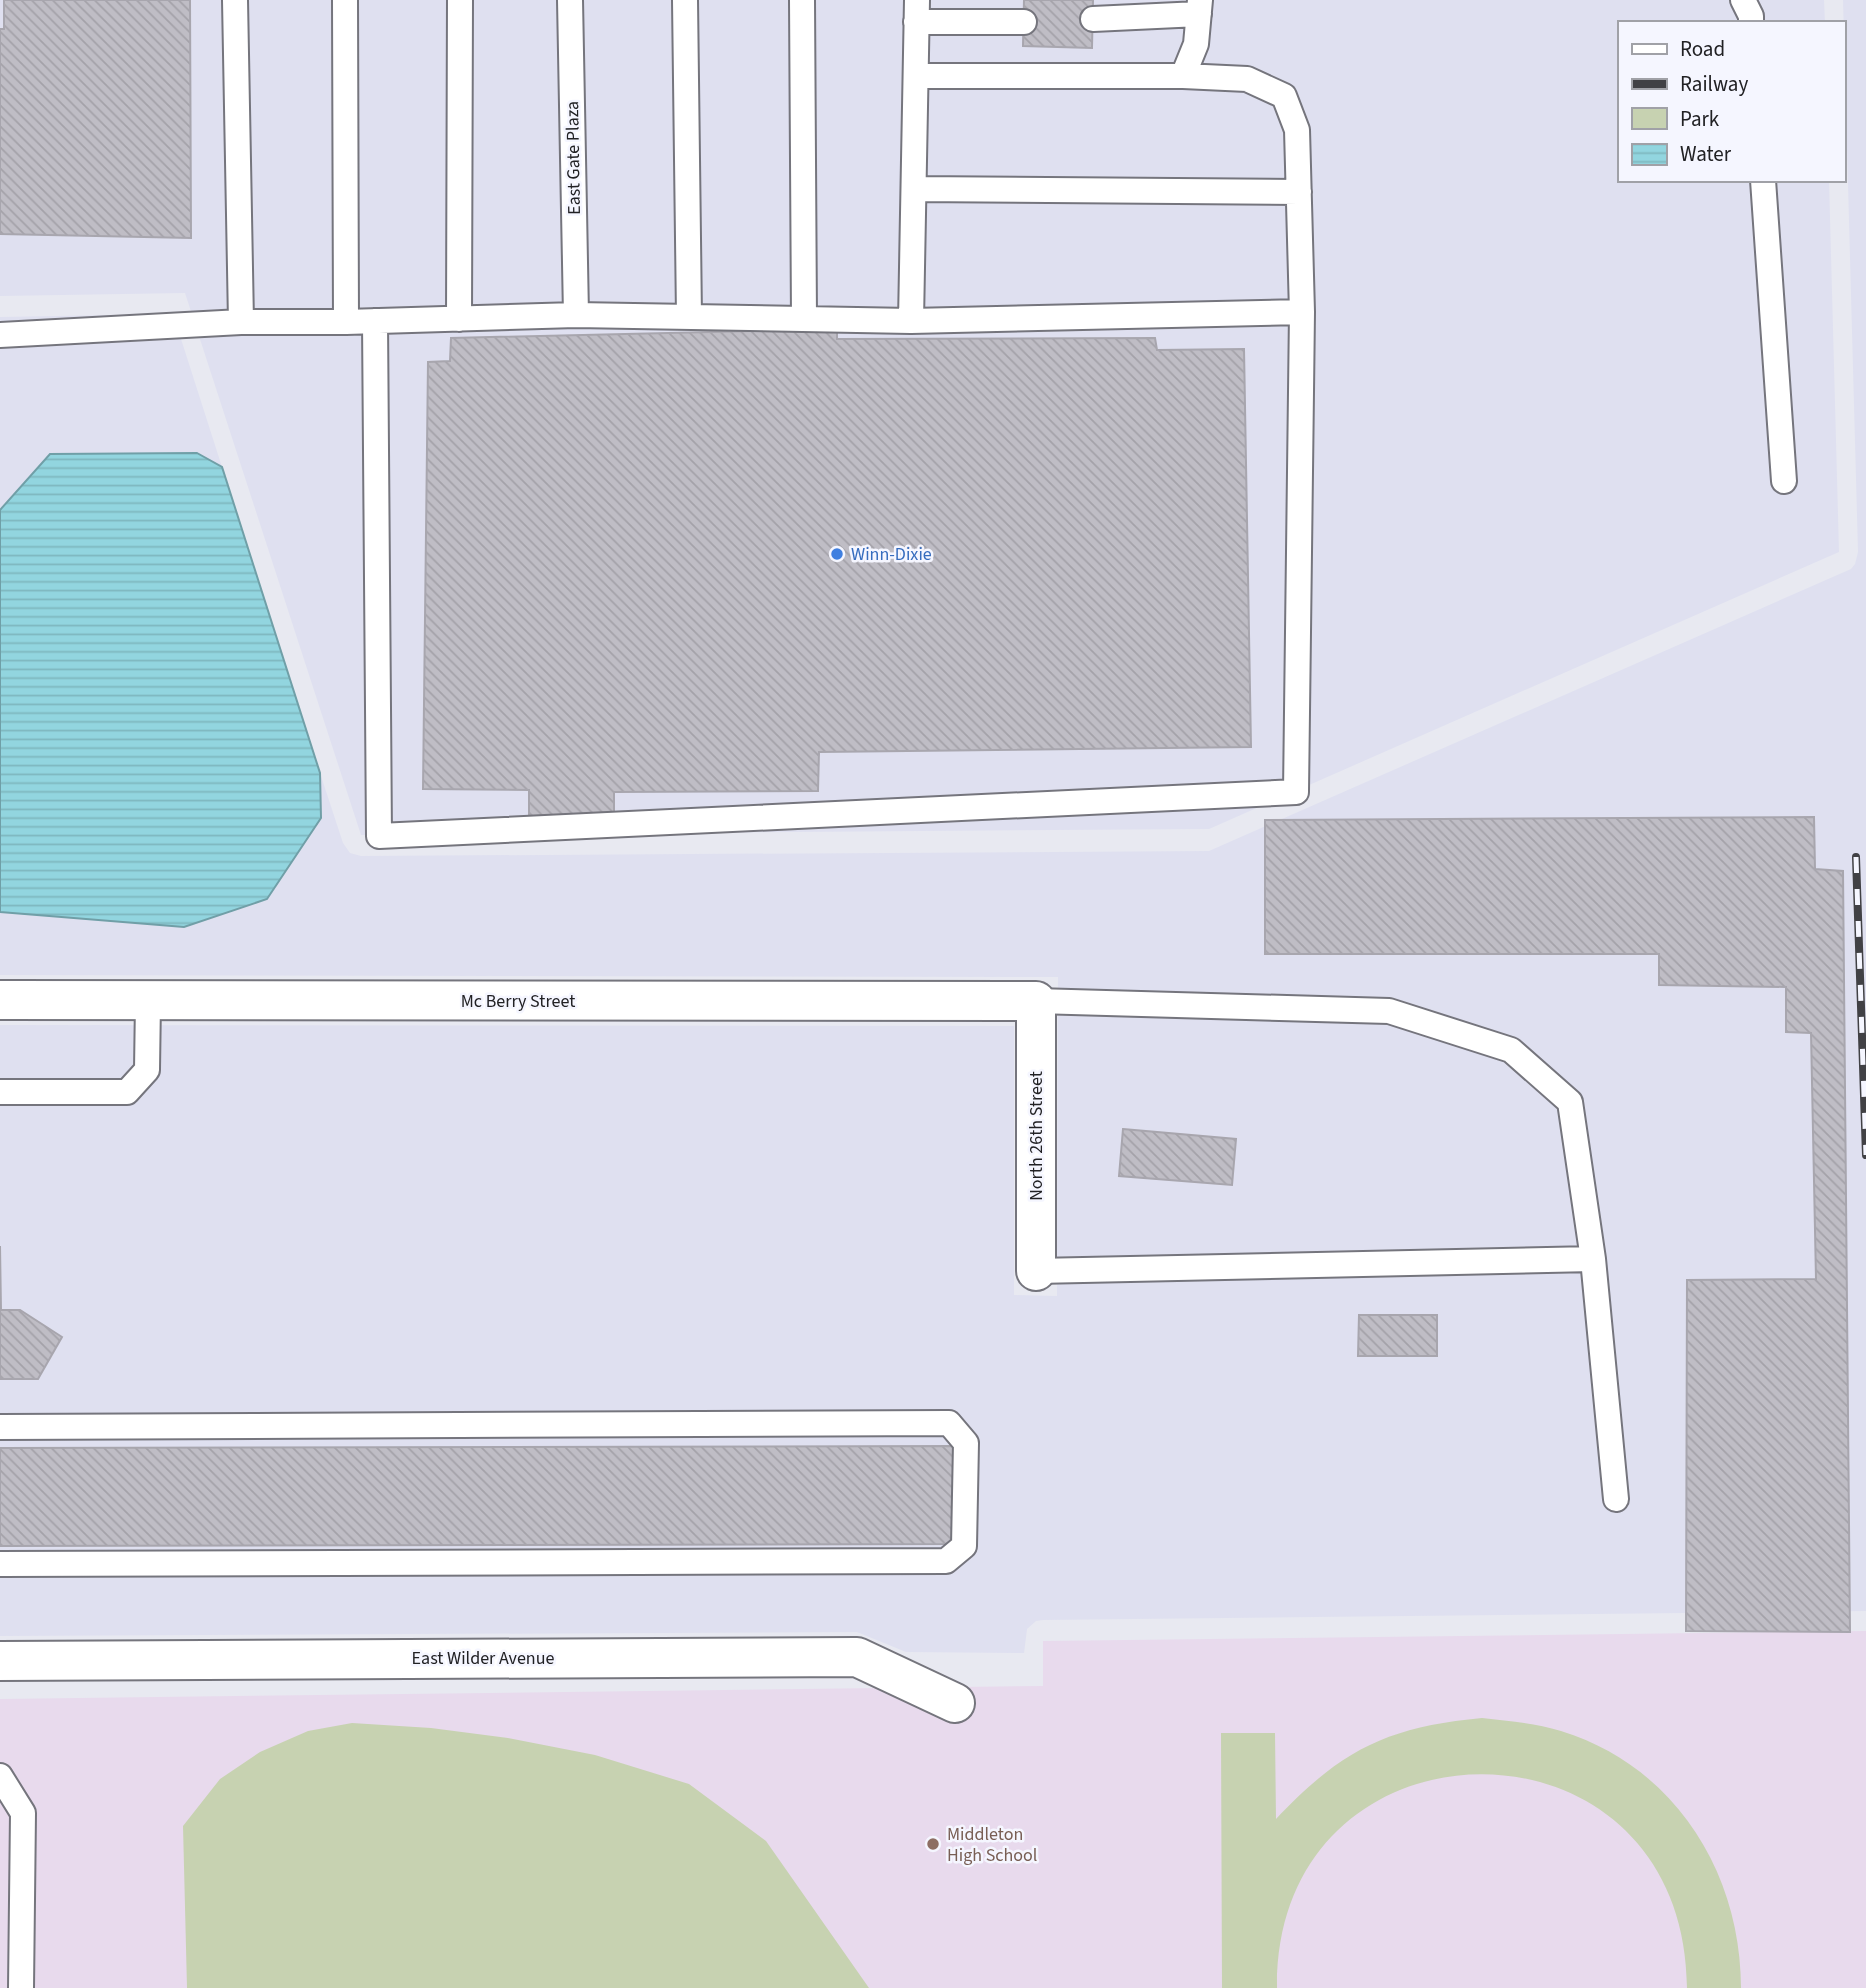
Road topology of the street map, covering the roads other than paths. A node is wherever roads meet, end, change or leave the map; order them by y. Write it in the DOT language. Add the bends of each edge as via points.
graph roads {
  1 [pos="235,0"];
  2 [pos="345,0"];
  3 [pos="460,0"];
  4 [pos="570,0"];
  5 [pos="685,0"];
  6 [pos="802,0"];
  7 [pos="1743,0"];
  8 [pos="1200,7"];
  9 [pos="917,11"];
  10 [pos="1093,19"];
  11 [pos="1751,21"];
  12 [pos="1024,22"];
  13 [pos="916,76"];
  14 [pos="1183,76"];
  15 [pos="1763,182"];
  16 [pos="914,188"];
  17 [pos="1299,192"];
  18 [pos="1302,312"];
  19 [pos="576,315"];
  20 [pos="689,317"];
  21 [pos="459,319"];
  22 [pos="804,319"];
  23 [pos="375,321"];
  24 [pos="911,321"];
  25 [pos="241,322"];
  26 [pos="346,322"];
  27 [pos="0,335"];
  28 [pos="1784,481"];
  29 [pos="0,1000"];
  30 [pos="148,1001"];
  31 [pos="1036,1001"];
  32 [pos="0,1092"];
  33 [pos="1593,1259"];
  34 [pos="1036,1271"];
  35 [pos="0,1427"];
  36 [pos="1616,1499"];
  37 [pos="0,1564"];
  38 [pos="0,1661"];
  39 [pos="955,1703"];
  40 [pos="0,1776"];
  41 [pos="21,1988"];
  1 -- 25 [label="lane"];
  2 -- 26 [label="lane"];
  3 -- 21 [label="lane"];
  4 -- 19 [label="lane, East Gate Plaza"];
  5 -- 20 [label="lane"];
  6 -- 22 [label="lane"];
  7 -- 11 [label="lane"];
  8 -- 10 [label="lane"];
  8 -- 14 [label="lane" via="1196,44"];
  9 -- 12 [label="lane"];
  9 -- 13 [label="lane"];
  13 -- 14 [label="lane"];
  13 -- 16 [label="lane"];
  14 -- 17 [label="lane" via="1247,79 1284,96 1297,130"];
  15 -- 28 [label="lane"];
  16 -- 17 [label="lane"];
  16 -- 24 [label="lane"];
  17 -- 18 [label="lane"];
  18 -- 23 [label="lane" via="1296,792 379,836"];
  18 -- 24 [label="lane"];
  19 -- 20 [label="lane"];
  19 -- 21 [label="lane"];
  20 -- 22 [label="lane"];
  21 -- 23 [label="lane"];
  22 -- 24 [label="lane"];
  23 -- 26 [label="lane"];
  25 -- 26 [label="lane"];
  25 -- 27 [label="lane"];
  29 -- 30 [label="street, Mc Berry Street"];
  30 -- 31 [label="street, Mc Berry Street"];
  30 -- 32 [label="lane" via="147,1070 127,1092"];
  31 -- 33 [label="lane" via="1389,1011 1511,1050 1570,1102"];
  31 -- 34 [label="street, North 26th Street"];
  33 -- 34 [label="lane"];
  33 -- 36 [label="lane"];
  35 -- 37 [label="lane" via="948,1423 966,1443 964,1546 946,1561"];
  38 -- 39 [label="street, East Wilder Avenue" via="857,1657"];
  40 -- 41 [label="lane" via="23,1813"];
}
